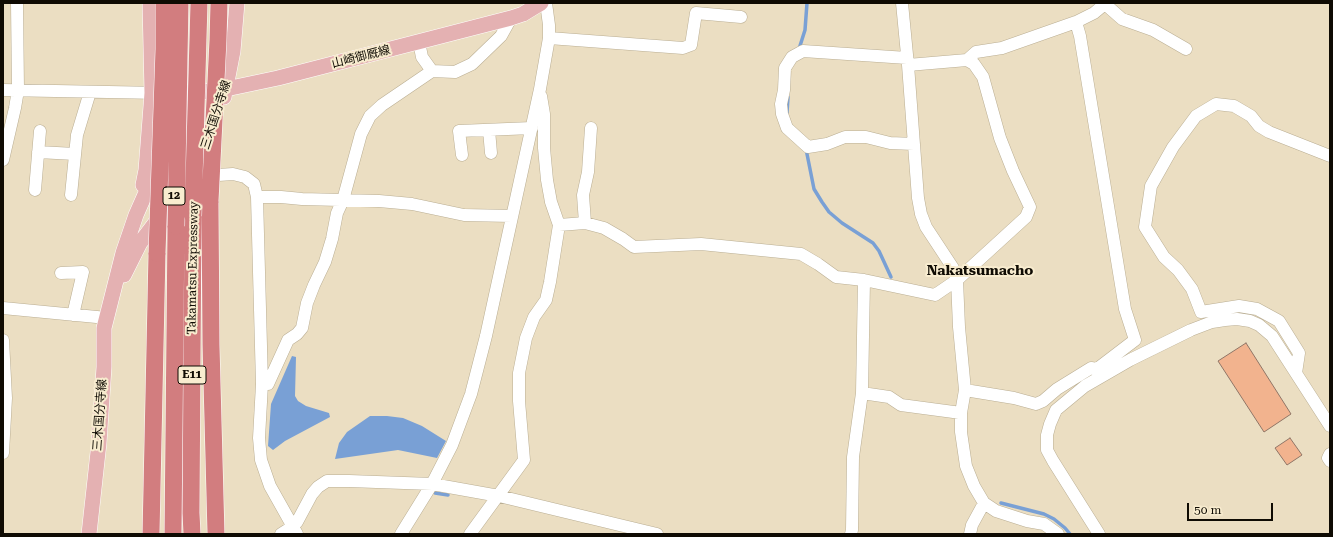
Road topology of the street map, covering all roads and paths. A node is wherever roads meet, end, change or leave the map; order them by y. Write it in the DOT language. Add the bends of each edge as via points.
graph roads {
  1 [pos="17,3"];
  2 [pos="150,3"];
  3 [pos="164,3"];
  4 [pos="173,3"];
  5 [pos="180,3"];
  6 [pos="198,3"];
  7 [pos="219,3"];
  8 [pos="237,3"];
  9 [pos="541,3"];
  10 [pos="546,3"];
  11 [pos="902,3"];
  12 [pos="1105,4"];
  13 [pos="741,16"];
  14 [pos="512,18"];
  15 [pos="1076,22"];
  16 [pos="549,38"];
  17 [pos="419,42"];
  18 [pos="1186,50"];
  19 [pos="967,60"];
  20 [pos="908,61"];
  21 [pos="432,71"];
  22 [pos="226,89"];
  23 [pos="540,89"];
  24 [pos="3,90"];
  25 [pos="18,90"];
  26 [pos="90,92"];
  27 [pos="152,93"];
  28 [pos="176,93"];
  29 [pos="532,128"];
  30 [pos="591,128"];
  31 [pos="489,130"];
  32 [pos="40,131"];
  33 [pos="914,144"];
  34 [pos="38,152"];
  35 [pos="491,153"];
  36 [pos="75,154"];
  37 [pos="462,155"];
  38 [pos="1330,156"];
  39 [pos="3,160"];
  40 [pos="187,177"];
  41 [pos="35,190"];
  42 [pos="71,195"];
  43 [pos="257,197"];
  44 [pos="344,200"];
  45 [pos="136,215"];
  46 [pos="512,216"];
  47 [pos="585,223"];
  48 [pos="559,225"];
  49 [pos="61,273"];
  50 [pos="864,280"];
  51 [pos="957,280"];
  52 [pos="112,297"];
  53 [pos="3,308"];
  54 [pos="73,315"];
  55 [pos="107,318"];
  56 [pos="3,340"];
  57 [pos="1100,372"];
  58 [pos="1296,373"];
  59 [pos="262,384"];
  60 [pos="965,390"];
  61 [pos="862,393"];
  62 [pos="961,413"];
  63 [pos="1330,426"];
  64 [pos="3,453"];
  65 [pos="1330,454"];
  66 [pos="1330,461"];
  67 [pos="432,484"];
  68 [pos="499,496"];
  69 [pos="984,503"];
  70 [pos="295,531"];
  71 [pos="88,534"];
  72 [pos="151,534"];
  73 [pos="172,534"];
  74 [pos="192,534"];
  75 [pos="216,534"];
  76 [pos="281,534"];
  77 [pos="401,534"];
  78 [pos="470,534"];
  79 [pos="657,534"];
  80 [pos="851,534"];
  81 [pos="970,534"];
  82 [pos="1058,534"];
  83 [pos="1099,534"];
  1 -- 25 [label="street"];
  2 -- 27 [label="main road"];
  3 -- 72 [label="highway, bridge"];
  4 -- 28 [label="main road, 三木国分寺線 / 12"];
  5 -- 73 [label="highway, Takamatsu Expressway / E11, bridge"];
  6 -- 74 [label="highway, Takamatsu Expressway / E11, bridge" via="193,216"];
  7 -- 75 [label="highway, bridge" via="210,200"];
  8 -- 22 [label="main road, 三木国分寺線 / 12" via="233,51"];
  9 -- 14 [label="main road, 山崎御厩線"];
  10 -- 16 [label="street"];
  11 -- 20 [label="street"];
  12 -- 15 [label="street"];
  12 -- 18 [label="street" via="1122,19 1153,30"];
  13 -- 16 [label="street" via="696,13 691,45 683,48"];
  14 -- 17 [label="main road, 山崎御厩線"];
  14 -- 21 [label="street" via="501,36 472,64 455,72"];
  15 -- 19 [label="street" via="1002,48 976,52"];
  15 -- 57 [label="street" via="1125,309 1135,340"];
  16 -- 23 [label="street"];
  17 -- 21 [label="street" via="422,57"];
  17 -- 22 [label="main road, 山崎御厩線"];
  19 -- 20 [label="street"];
  19 -- 51 [label="street" via="974,64 983,77 1000,138 1030,207 1026,216"];
  20 -- 33 [label="street"];
  20 -- 33 [label="street" via="803,51 792,56 785,68 781,104 787,128 808,146 827,144 845,137 866,137 890,143"];
  21 -- 44 [label="street" via="370,116 361,134"];
  22 -- 28 [label="main road, 山崎御厩線"];
  22 -- 40 [label="main road, 三木国分寺線 / 12" via="206,151"];
  23 -- 29 [label="street"];
  23 -- 48 [label="street" via="551,202"];
  24 -- 25 [label="street"];
  25 -- 26 [label="street"];
  25 -- 39 [label="street"];
  26 -- 27 [label="street"];
  26 -- 36 [label="street" via="77,135"];
  27 -- 28 [label="street"];
  27 -- 45 [label="main road" via="146,170"];
  28 -- 45 [label="main road, 三木国分寺線 / 12" via="174,123 166,148"];
  29 -- 31 [label="street"];
  29 -- 46 [label="street"];
  30 -- 47 [label="street" via="588,172 583,195"];
  31 -- 35 [label="street"];
  31 -- 37 [label="street" via="459,131"];
  32 -- 34 [label="street"];
  33 -- 51 [label="street" via="921,214 926,227 953,268"];
  34 -- 36 [label="street"];
  34 -- 41 [label="street"];
  36 -- 42 [label="street"];
  38 -- 58 [label="street" via="1270,132 1234,106 1216,104 1196,116 1173,147 1151,186 1145,227 1164,257 1192,289 1201,312 1239,306 1257,310 1279,321 1299,353"];
  40 -- 43 [label="street" via="233,174 245,177 254,184"];
  40 -- 52 [label="main road, 三木国分寺線 / 12" via="140,243"];
  43 -- 44 [label="street"];
  43 -- 59 [label="street"];
  44 -- 46 [label="street" via="412,204 464,215"];
  44 -- 59 [label="street" via="337,213 325,262 307,302 302,328 288,340 268,384"];
  45 -- 52 [label="main road, 三木国分寺線 / 12"];
  46 -- 67 [label="street" via="471,394 452,445"];
  47 -- 48 [label="street"];
  47 -- 50 [label="street" via="604,228 634,248 701,244 801,254 836,276"];
  48 -- 68 [label="street" via="546,300 534,317 526,338 519,373 518,400 524,460"];
  49 -- 54 [label="street" via="83,272"];
  50 -- 51 [label="street" via="935,295"];
  50 -- 61 [label="street"];
  51 -- 60 [label="street"];
  52 -- 55 [label="main road, 三木国分寺線 / 12"];
  53 -- 54 [label="street"];
  54 -- 55 [label="street"];
  55 -- 71 [label="main road, 三木国分寺線 / 12" via="104,328 99,443"];
  56 -- 64 [label="street" via="6,398"];
  57 -- 58 [label="street" via="1191,330 1212,322 1237,319 1259,325 1272,336"];
  57 -- 60 [label="street" via="1091,368 1036,404"];
  57 -- 83 [label="street" via="1056,410 1047,435 1048,450 1053,461"];
  58 -- 63 [label="street"];
  59 -- 70 [label="street" via="259,438 261,460 270,486"];
  60 -- 62 [label="street"];
  61 -- 62 [label="street" via="889,397 902,405"];
  61 -- 80 [label="street" via="853,458"];
  62 -- 69 [label="street" via="966,466"];
  65 -- 66 [label="street"];
  67 -- 68 [label="street"];
  67 -- 70 [label="street" via="327,481 312,494"];
  67 -- 77 [label="street"];
  68 -- 78 [label="street"];
  68 -- 79 [label="street"];
  69 -- 81 [label="street"];
  69 -- 82 [label="street" via="996,511 1044,524"];
  70 -- 76 [label="street"];
}
